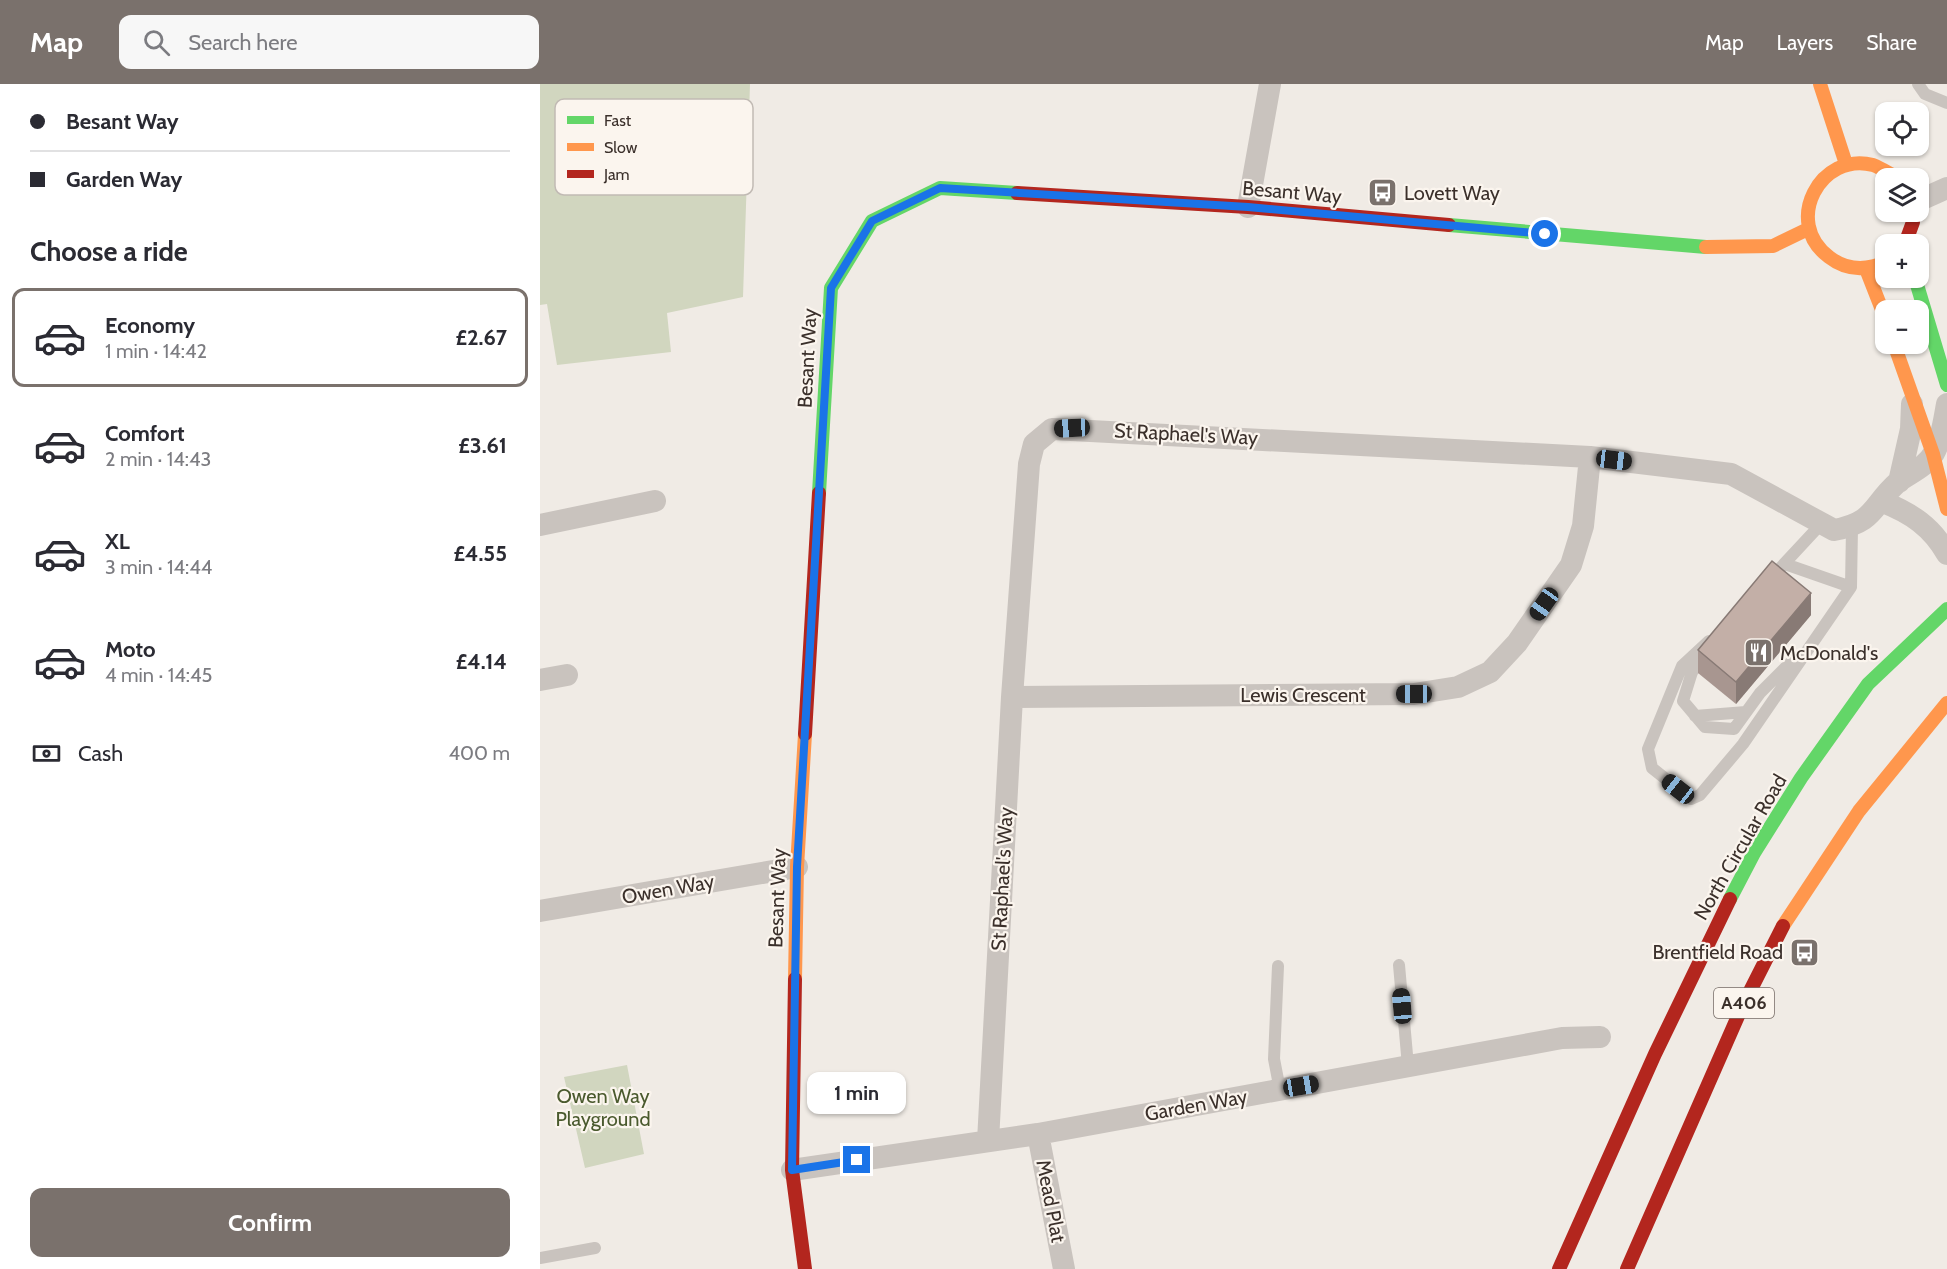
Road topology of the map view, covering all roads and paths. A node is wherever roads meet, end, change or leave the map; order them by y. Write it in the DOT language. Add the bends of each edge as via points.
graph roads {
  1 [pos="1270,84"];
  2 [pos="1820,84"];
  3 [pos="1918,84"];
  4 [pos="1947,104"];
  5 [pos="1846,164"];
  6 [pos="1882,168"];
  7 [pos="1947,188"];
  8 [pos="1929,196"];
  9 [pos="1248,207"];
  10 [pos="1808,229"];
  11 [pos="1875,266"];
  12 [pos="1866,269"];
  13 [pos="1918,288"];
  14 [pos="1878,300"];
  15 [pos="1898,354"];
  16 [pos="1947,385"];
  17 [pos="1913,392"];
  18 [pos="1947,404"];
  19 [pos="1934,454"];
  20 [pos="1590,457"];
  21 [pos="1899,482"];
  22 [pos="655,501"];
  23 [pos="1883,502"];
  24 [pos="1947,509"];
  25 [pos="1822,524"];
  26 [pos="540,525"];
  27 [pos="1852,527"];
  28 [pos="1947,554"];
  29 [pos="1785,564"];
  30 [pos="1851,587"];
  31 [pos="1761,588"];
  32 [pos="1947,609"];
  33 [pos="1819,634"];
  34 [pos="567,675"];
  35 [pos="540,680"];
  36 [pos="1012,697"];
  37 [pos="1947,703"];
  38 [pos="797,867"];
  39 [pos="540,911"];
  40 [pos="1399,965"];
  41 [pos="1278,966"];
  42 [pos="1600,1037"];
  43 [pos="1408,1066"];
  44 [pos="1280,1090"];
  45 [pos="1038,1134"];
  46 [pos="988,1141"];
  47 [pos="792,1170"];
  48 [pos="595,1248"];
  49 [pos="540,1258"];
  50 [pos="805,1269"];
  51 [pos="1064,1269"];
  52 [pos="1559,1269"];
  53 [pos="1627,1269"];
  1 -- 9 [label="street"];
  2 -- 5 [label="main road"];
  3 -- 4 [label="lane" via="1925,94"];
  5 -- 6 [label="main road"];
  5 -- 10 [label="main road" via="1828,173 1815,186 1807,210"];
  7 -- 8 [label="street"];
  9 -- 10 [label="main road, Besant Way" via="1734,248 1773,246"];
  9 -- 38 [label="main road, Besant Way" via="940,188 872,221 831,288"];
  10 -- 12 [label="main road" via="1815,245 1828,259 1848,268"];
  11 -- 12 [label="main road"];
  12 -- 14 [label="main road"];
  13 -- 16 [label="main road"];
  15 -- 17 [label="main road"];
  17 -- 19 [label="main road"];
  17 -- 21 [label="street" via="1911,429"];
  18 -- 19 [label="street"];
  19 -- 21 [label="street"];
  19 -- 24 [label="main road"];
  20 -- 25 [label="street, St Raphael's Way" via="1731,474"];
  20 -- 36 [label="street, Lewis Crescent" via="1583,526 1571,565 1511,650 1490,672 1458,687 1414,694"];
  20 -- 36 [label="street, St Raphael's Way" via="1052,429 1034,444 1029,464"];
  21 -- 23 [label="street"];
  22 -- 26 [label="street"];
  23 -- 27 [label="street"];
  23 -- 28 [label="street" via="1923,523"];
  25 -- 27 [label="street, St Raphael's Way" via="1833,530"];
  25 -- 29 [label="lane"];
  27 -- 30 [label="lane"];
  29 -- 30 [label="lane"];
  29 -- 31 [label="lane"];
  30 -- 33 [label="lane"];
  32 -- 52 [label="main road, North Circular Road / A406" via="1868,684 1754,853 1655,1054"];
  33 -- 33 [label="lane" via="1743,744 1700,795 1691,799 1652,768 1648,749 1683,666 1717,637 1692,672 1683,700 1695,716 1746,712"];
  34 -- 35 [label="street"];
  36 -- 46 [label="street, St Raphael's Way"];
  37 -- 53 [label="main road, A406" via="1859,811 1785,922 1742,1007"];
  38 -- 39 [label="street, Owen Way"];
  38 -- 47 [label="main road, Besant Way"];
  40 -- 43 [label="lane"];
  41 -- 44 [label="lane" via="1274,1059"];
  42 -- 43 [label="street, Garden Way" via="1562,1038"];
  43 -- 44 [label="street, Garden Way"];
  44 -- 45 [label="street, Garden Way"];
  45 -- 46 [label="street, Garden Way"];
  45 -- 51 [label="street, Mead Plat"];
  46 -- 47 [label="street, Garden Way"];
  47 -- 50 [label="main road, Besant Way"];
  48 -- 49 [label="lane"];
}
